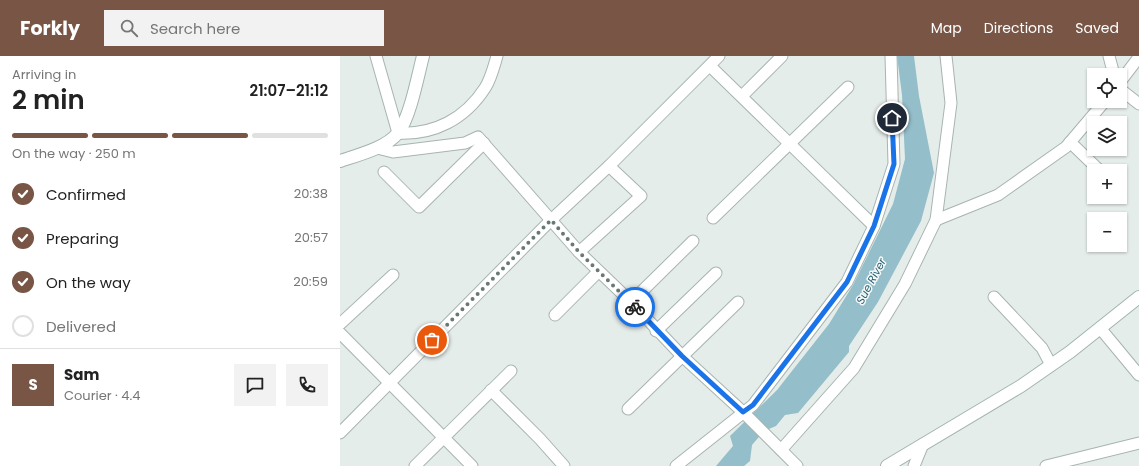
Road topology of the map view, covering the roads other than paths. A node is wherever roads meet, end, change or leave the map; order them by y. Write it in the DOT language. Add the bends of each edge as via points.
graph roads {
  1 [pos="376,56"];
  2 [pos="423,56"];
  3 [pos="497,56"];
  4 [pos="719,56"];
  5 [pos="782,56"];
  6 [pos="891,56"];
  7 [pos="946,56"];
  8 [pos="1109,56"];
  9 [pos="1139,57"];
  10 [pos="710,66"];
  11 [pos="1112,68"];
  12 [pos="1127,73"];
  13 [pos="848,86"];
  14 [pos="1127,95"];
  15 [pos="742,96"];
  16 [pos="1139,104"];
  17 [pos="1099,108"];
  18 [pos="398,133"];
  19 [pos="1070,142"];
  20 [pos="484,143"];
  21 [pos="790,143"];
  22 [pos="377,148"];
  23 [pos="340,161"];
  24 [pos="1093,164"];
  25 [pos="610,166"];
  26 [pos="384,172"];
  27 [pos="713,218"];
  28 [pos="551,220"];
  29 [pos="936,220"];
  30 [pos="874,226"];
  31 [pos="693,241"];
  32 [pos="579,252"];
  33 [pos="598,272"];
  34 [pos="716,273"];
  35 [pos="393,275"];
  36 [pos="994,297"];
  37 [pos="1139,297"];
  38 [pos="631,302"];
  39 [pos="738,302"];
  40 [pos="555,315"];
  41 [pos="340,324"];
  42 [pos="1100,328"];
  43 [pos="656,331"];
  44 [pos="340,333"];
  45 [pos="682,356"];
  46 [pos="1051,365"];
  47 [pos="511,371"];
  48 [pos="1139,375"];
  49 [pos="389,384"];
  50 [pos="491,390"];
  51 [pos="628,409"];
  52 [pos="745,414"];
  53 [pos="340,433"];
  54 [pos="442,438"];
  55 [pos="924,444"];
  56 [pos="1139,445"];
  57 [pos="778,447"];
  58 [pos="415,466"];
  59 [pos="472,466"];
  60 [pos="564,466"];
  61 [pos="676,466"];
  62 [pos="797,466"];
  63 [pos="887,466"];
  64 [pos="914,466"];
  65 [pos="1046,466"];
  1 -- 18 [label="street"];
  2 -- 18 [label="street" via="408,111"];
  3 -- 18 [label="street" via="486,87 470,108 439,128 416,134"];
  4 -- 10 [label="street"];
  5 -- 15 [label="street"];
  6 -- 30 [label="street" via="894,164"];
  7 -- 29 [label="street" via="951,103"];
  8 -- 11 [label="street"];
  9 -- 12 [label="street"];
  10 -- 15 [label="street"];
  10 -- 25 [label="street"];
  13 -- 21 [label="street"];
  14 -- 16 [label="street"];
  15 -- 21 [label="street"];
  17 -- 19 [label="street"];
  18 -- 22 [label="street"];
  19 -- 24 [label="street"];
  19 -- 29 [label="street" via="998,195"];
  20 -- 22 [label="street" via="478,137 465,143 393,152"];
  20 -- 26 [label="street" via="419,207"];
  20 -- 28 [label="street"];
  21 -- 27 [label="street"];
  21 -- 30 [label="street"];
  22 -- 23 [label="street"];
  25 -- 28 [label="street"];
  25 -- 32 [label="street" via="641,196"];
  28 -- 32 [label="street"];
  28 -- 49 [label="street"];
  29 -- 57 [label="street" via="905,284 854,368"];
  30 -- 52 [label="street" via="847,282"];
  31 -- 38 [label="street"];
  32 -- 33 [label="street"];
  33 -- 38 [label="street"];
  33 -- 40 [label="street"];
  34 -- 43 [label="street"];
  35 -- 41 [label="street"];
  36 -- 46 [label="street" via="1042,348"];
  37 -- 42 [label="street"];
  38 -- 43 [label="street"];
  39 -- 45 [label="street"];
  42 -- 46 [label="street"];
  42 -- 48 [label="street"];
  43 -- 45 [label="street"];
  44 -- 49 [label="street"];
  45 -- 51 [label="street"];
  45 -- 52 [label="street"];
  46 -- 55 [label="street"];
  47 -- 50 [label="street"];
  49 -- 53 [label="street"];
  49 -- 54 [label="street"];
  50 -- 54 [label="street"];
  50 -- 60 [label="street"];
  52 -- 57 [label="street"];
  52 -- 61 [label="street"];
  54 -- 58 [label="street"];
  54 -- 59 [label="street"];
  55 -- 63 [label="street"];
  55 -- 64 [label="street"];
  56 -- 65 [label="street"];
  57 -- 62 [label="street"];
}
